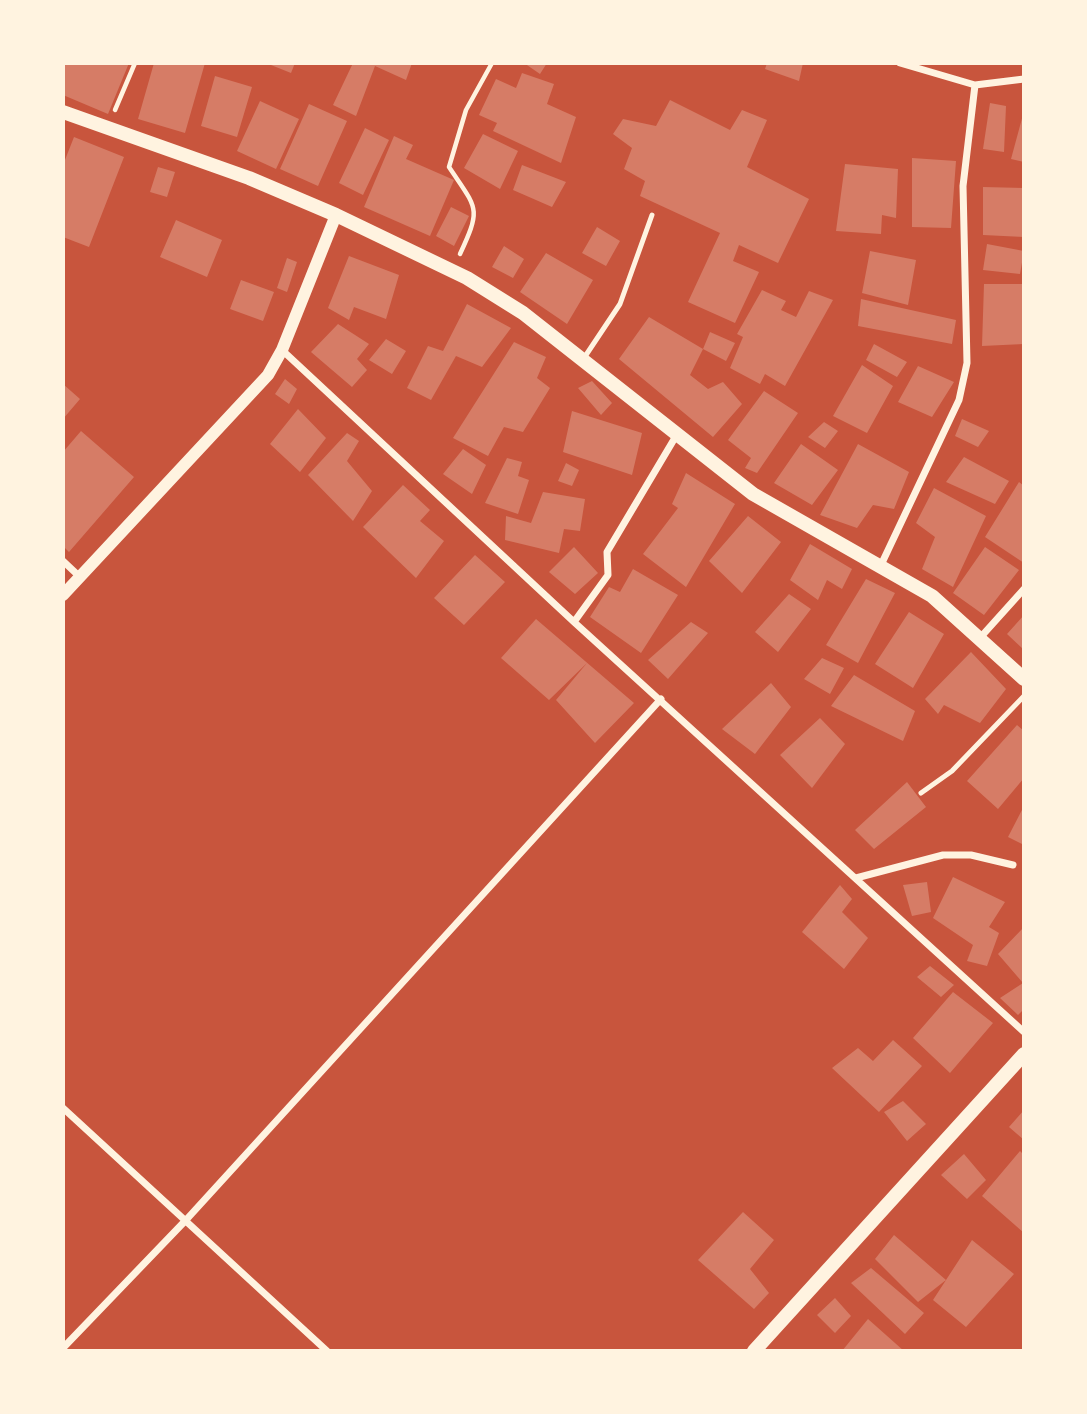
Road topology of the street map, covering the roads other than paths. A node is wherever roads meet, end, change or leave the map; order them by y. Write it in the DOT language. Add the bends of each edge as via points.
graph roads {
  1 [pos="900,63"];
  2 [pos="1024,79"];
  3 [pos="975,85"];
  4 [pos="63,112"];
  5 [pos="336,215"];
  6 [pos="652,215"];
  7 [pos="282,350"];
  8 [pos="582,360"];
  9 [pos="676,436"];
  10 [pos="63,561"];
  11 [pos="881,565"];
  12 [pos="80,577"];
  13 [pos="1024,589"];
  14 [pos="63,596"];
  15 [pos="574,622"];
  16 [pos="979,639"];
  17 [pos="1024,679"];
  18 [pos="1024,696"];
  19 [pos="662,699"];
  20 [pos="921,793"];
  21 [pos="1013,865"];
  22 [pos="856,878"];
  23 [pos="1024,1031"];
  24 [pos="1024,1054"];
  25 [pos="63,1108"];
  26 [pos="186,1220"];
  27 [pos="63,1348"];
  28 [pos="327,1351"];
  29 [pos="754,1351"];
  1 -- 3 [label="street"];
  2 -- 3 [label="street"];
  3 -- 11 [label="street" via="963,186 967,363 959,401"];
  4 -- 5 [label="main road" via="249,178"];
  5 -- 7 [label="street"];
  5 -- 8 [label="main road" via="453,271 523,313"];
  6 -- 8 [label="lane" via="620,304"];
  7 -- 12 [label="street" via="268,375"];
  7 -- 15 [label="street"];
  8 -- 9 [label="main road"];
  9 -- 11 [label="main road" via="753,494"];
  9 -- 15 [label="street" via="607,552 608,575"];
  10 -- 12 [label="street"];
  11 -- 16 [label="main road" via="932,596"];
  12 -- 14 [label="street"];
  13 -- 16 [label="street"];
  15 -- 19 [label="street"];
  16 -- 17 [label="main road"];
  18 -- 20 [label="lane" via="952,771"];
  19 -- 22 [label="street"];
  19 -- 26 [label="street"];
  21 -- 22 [label="street" via="971,855 943,855"];
  22 -- 23 [label="street"];
  24 -- 29 [label="main road"];
  25 -- 26 [label="street"];
  26 -- 27 [label="street"];
  26 -- 28 [label="street"];
}
